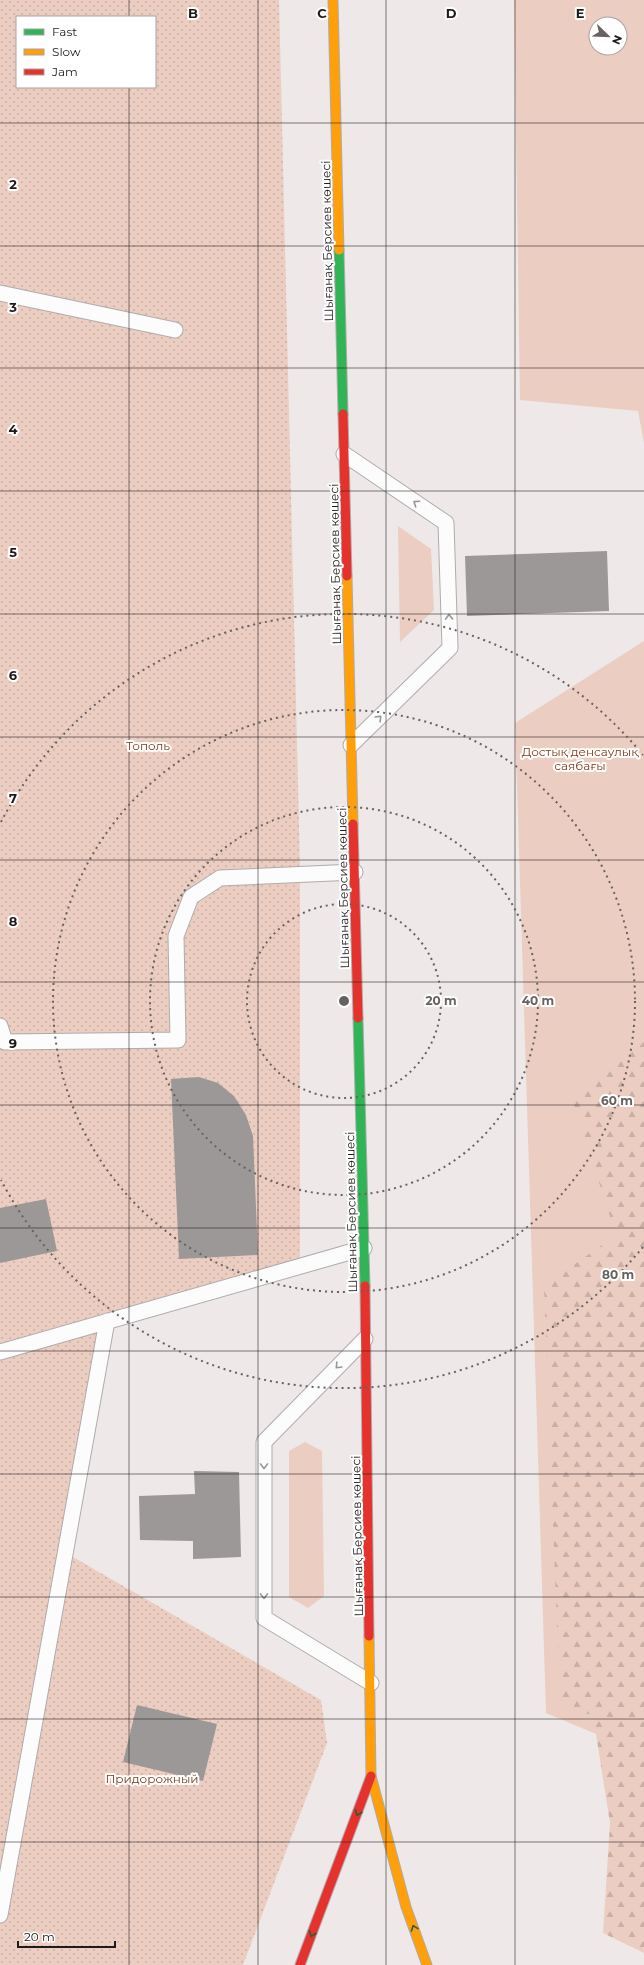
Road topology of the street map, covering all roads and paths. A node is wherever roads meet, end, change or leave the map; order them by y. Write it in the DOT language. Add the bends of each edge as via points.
graph roads {
  1 [pos="333,0"];
  2 [pos="0,293"];
  3 [pos="175,330"];
  4 [pos="344,454"];
  5 [pos="351,745"];
  6 [pos="355,872"];
  7 [pos="0,1026"];
  8 [pos="364,1248"];
  9 [pos="107,1321"];
  10 [pos="365,1339"];
  11 [pos="0,1352"];
  12 [pos="371,1683"];
  13 [pos="371,1776"];
  14 [pos="0,1915"];
  15 [pos="300,1965"];
  16 [pos="427,1965"];
  1 -- 4 [label="main road, Шығанақ Берсиев көшесі"];
  2 -- 3 [label="lane"];
  4 -- 5 [label="main road, Шығанақ Берсиев көшесі"];
  5 -- 4 [label="lane, one-way" via="450,648 446,523"];
  5 -- 6 [label="main road, Шығанақ Берсиев көшесі"];
  6 -- 7 [label="lane" via="220,878 191,898 176,936 178,1040 4,1042"];
  6 -- 8 [label="main road, Шығанақ Берсиев көшесі"];
  8 -- 9 [label="lane"];
  8 -- 10 [label="main road, Шығанақ Берсиев көшесі"];
  9 -- 11 [label="lane"];
  9 -- 14 [label="lane"];
  10 -- 12 [label="main road, Шығанақ Берсиев көшесі"];
  10 -- 12 [label="lane, one-way" via="264,1442 264,1618"];
  12 -- 13 [label="main road, Шығанақ Берсиев көшесі"];
  13 -- 15 [label="main road, one-way"];
  16 -- 13 [label="main road, one-way" via="406,1907"];
}
